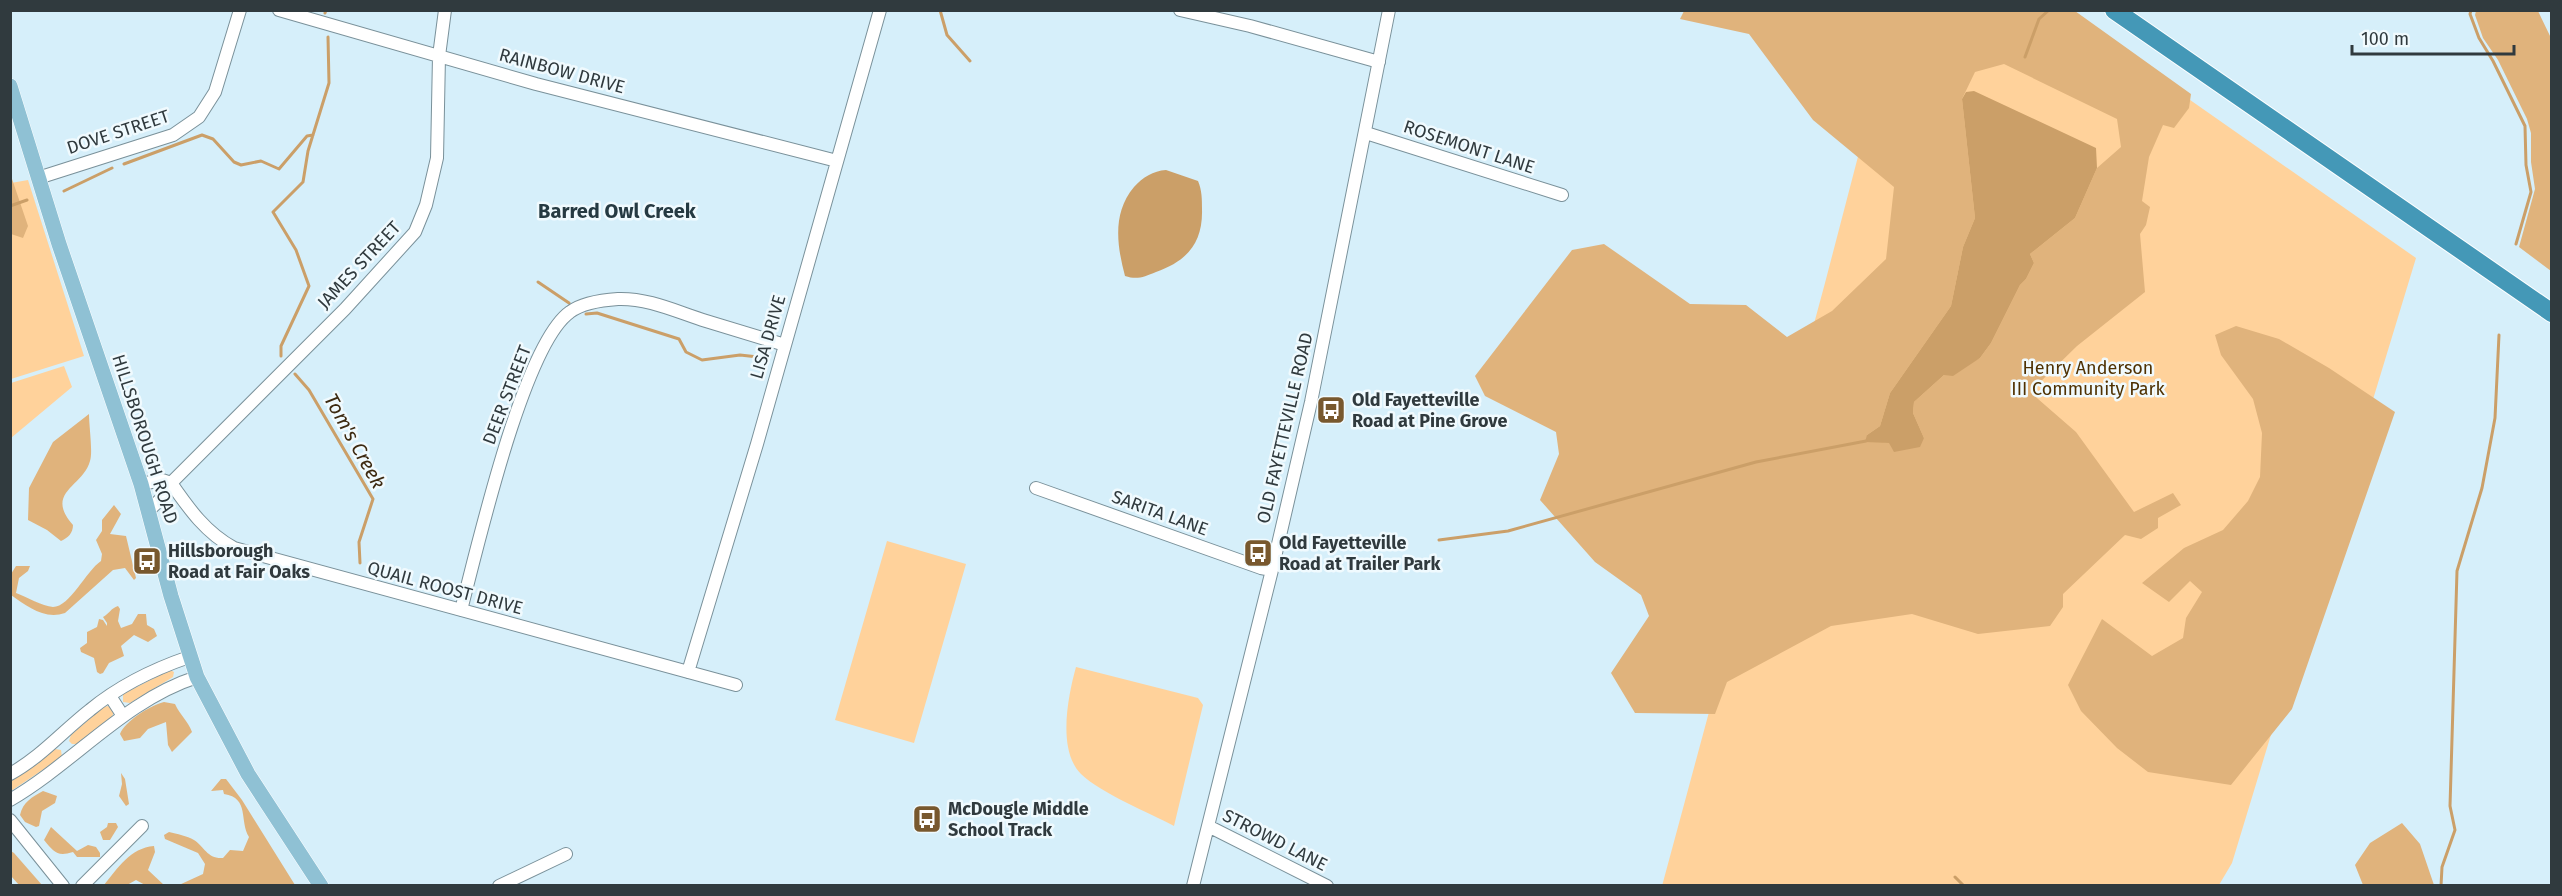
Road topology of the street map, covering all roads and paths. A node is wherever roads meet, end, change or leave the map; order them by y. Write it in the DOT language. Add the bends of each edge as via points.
graph roads {
  1 [pos="240,10"];
  2 [pos="279,10"];
  3 [pos="445,10"];
  4 [pos="880,10"];
  5 [pos="1180,10"];
  6 [pos="1389,10"];
  7 [pos="2114,10"];
  8 [pos="439,56"];
  9 [pos="1379,62"];
  10 [pos="10,86"];
  11 [pos="1366,133"];
  12 [pos="837,160"];
  13 [pos="38,178"];
  14 [pos="1562,195"];
  15 [pos="2552,313"];
  16 [pos="785,345"];
  17 [pos="171,483"];
  18 [pos="141,484"];
  19 [pos="1036,488"];
  20 [pos="148,511"];
  21 [pos="1272,570"];
  22 [pos="461,610"];
  23 [pos="189,657"];
  24 [pos="688,672"];
  25 [pos="197,677"];
  26 [pos="736,685"];
  27 [pos="110,696"];
  28 [pos="123,716"];
  29 [pos="59,738"];
  30 [pos="73,757"];
  31 [pos="10,774"];
  32 [pos="10,800"];
  33 [pos="10,820"];
  34 [pos="142,826"];
  35 [pos="1208,826"];
  36 [pos="566,854"];
  37 [pos="63,885"];
  38 [pos="82,885"];
  39 [pos="321,885"];
  40 [pos="499,885"];
  41 [pos="1193,885"];
  42 [pos="1327,885"];
  1 -- 13 [label="street, DOVE STREET" via="215,92 199,117 173,135"];
  2 -- 8 [label="street, RAINBOW DRIVE"];
  3 -- 8 [label="street, JAMES STREET"];
  4 -- 12 [label="street, LISA DRIVE"];
  5 -- 9 [label="street"];
  6 -- 9 [label="street, OLD FAYETTEVILLE ROAD"];
  7 -- 15 [label="highway"];
  8 -- 12 [label="street, RAINBOW DRIVE"];
  8 -- 17 [label="street, JAMES STREET" via="436,158 426,205 415,232 345,309"];
  9 -- 11 [label="street, OLD FAYETTEVILLE ROAD"];
  10 -- 13 [label="main road, HILLSBOROUGH ROAD"];
  11 -- 14 [label="street, ROSEMONT LANE"];
  11 -- 21 [label="street, OLD FAYETTEVILLE ROAD"];
  12 -- 16 [label="street, LISA DRIVE"];
  13 -- 18 [label="main road, HILLSBOROUGH ROAD"];
  16 -- 22 [label="street, DEER STREET" via="649,302 616,299 570,312 545,345 522,398"];
  16 -- 24 [label="street, LISA DRIVE"];
  17 -- 18 [label="street" via="162,480"];
  17 -- 20 [label="street, JAMES STREET"];
  17 -- 22 [label="street, QUAIL ROOST DRIVE" via="198,520 234,548"];
  18 -- 20 [label="main road, HILLSBOROUGH ROAD"];
  19 -- 21 [label="street, SARITA LANE"];
  20 -- 23 [label="main road, HILLSBOROUGH ROAD"];
  21 -- 35 [label="street, OLD FAYETTEVILLE ROAD"];
  22 -- 24 [label="street, QUAIL ROOST DRIVE"];
  23 -- 25 [label="main road, HILLSBOROUGH ROAD"];
  23 -- 27 [label="street"];
  24 -- 26 [label="street, QUAIL ROOST DRIVE"];
  25 -- 28 [label="street" via="158,692"];
  25 -- 39 [label="main road, HILLSBOROUGH ROAD" via="248,774"];
  27 -- 28 [label="street"];
  27 -- 29 [label="street"];
  28 -- 30 [label="street"];
  29 -- 30 [label="street"];
  29 -- 31 [label="street"];
  30 -- 32 [label="street"];
  33 -- 37 [label="street"];
  34 -- 38 [label="street"];
  35 -- 41 [label="street, OLD FAYETTEVILLE ROAD"];
  35 -- 42 [label="street, STROWD LANE"];
  36 -- 40 [label="street"];
}
